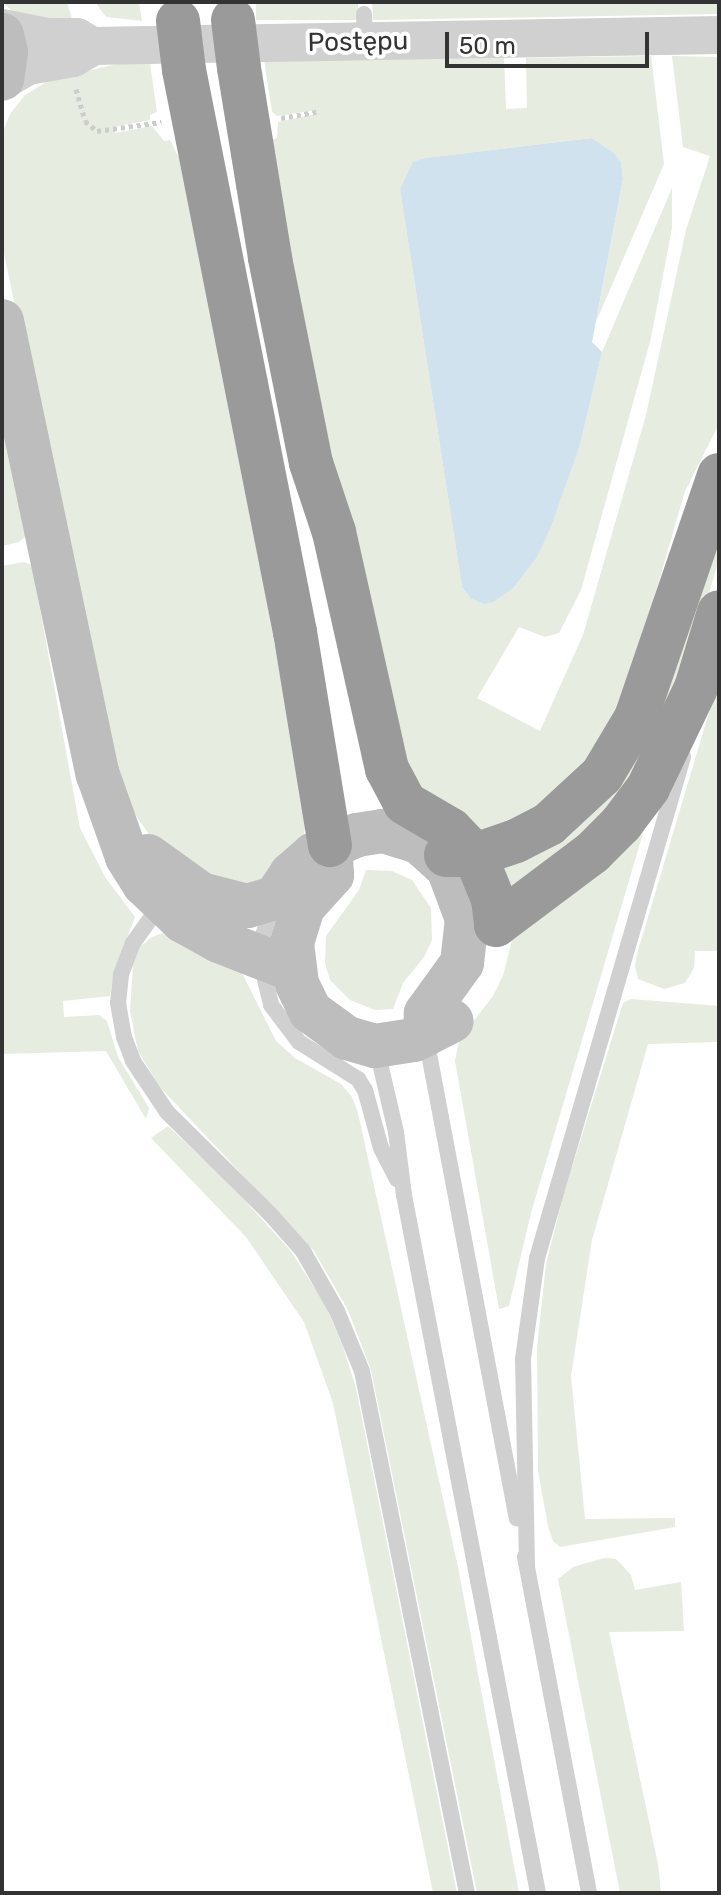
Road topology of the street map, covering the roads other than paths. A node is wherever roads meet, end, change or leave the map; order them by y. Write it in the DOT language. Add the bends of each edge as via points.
graph roads {
  1 [pos="231,11"];
  2 [pos="176,12"];
  3 [pos="2,28"];
  4 [pos="2,35"];
  5 [pos="719,35"];
  6 [pos="92,46"];
  7 [pos="2,80"];
  8 [pos="2,321"];
  9 [pos="311,463"];
  10 [pos="719,475"];
  11 [pos="719,612"];
  12 [pos="696,688"];
  13 [pos="113,815"];
  14 [pos="383,831"];
  15 [pos="330,845"];
  16 [pos="454,854"];
  17 [pos="275,898"];
  18 [pos="161,902"];
  19 [pos="496,925"];
  20 [pos="277,963"];
  21 [pos="425,1035"];
  22 [pos="375,1046"];
  23 [pos="404,1195"];
  24 [pos="527,1566"];
  25 [pos="467,1893"];
  26 [pos="538,1893"];
  27 [pos="589,1893"];
  1 -- 9 [label="highway, bridge" via="270,258"];
  2 -- 15 [label="highway, bridge" via="295,632"];
  3 -- 6 [label="street, Postępu" via="77,37"];
  4 -- 7 [label="main road"];
  5 -- 6 [label="street, Postępu" via="365,28"];
  6 -- 7 [label="street, Postępu" via="73,58 28,66"];
  8 -- 13 [label="main road" via="82,706"];
  9 -- 14 [label="highway" via="313,518"];
  9 -- 16 [label="highway" via="334,532 392,784 405,803 451,830"];
  10 -- 16 [label="highway" via="649,684 621,748 602,775 549,824"];
  11 -- 12 [label="highway"];
  12 -- 19 [label="highway" via="661,764 621,824 592,853"];
  12 -- 24 [label="lane" via="674,793 537,1258 523,1359"];
  13 -- 17 [label="main road" via="160,868 201,894 247,906"];
  13 -- 18 [label="main road" via="134,870"];
  14 -- 15 [label="main road"];
  14 -- 16 [label="main road"];
  15 -- 17 [label="main road" via="303,862"];
  15 -- 20 [label="main road" via="332,875 298,916 292,943"];
  16 -- 19 [label="highway" via="493,899"];
  16 -- 21 [label="main road" via="468,933 462,963 426,1013"];
  17 -- 20 [label="lane" via="264,928"];
  18 -- 20 [label="main road" via="192,927"];
  18 -- 25 [label="lane" via="133,943 121,975 118,1003 124,1037 133,1061 167,1112 303,1251 356,1358 376,1431"];
  19 -- 21 [label="main road" via="491,959 473,997 453,1021"];
  20 -- 22 [label="main road" via="319,1020 347,1038"];
  20 -- 23 [label="lane" via="266,988 278,1018 299,1042 353,1075 365,1090 381,1148"];
  21 -- 22 [label="main road"];
  21 -- 24 [label="lane"];
  22 -- 23 [label="lane" via="396,1132"];
  23 -- 26 [label="lane"];
  24 -- 27 [label="lane"];
}
